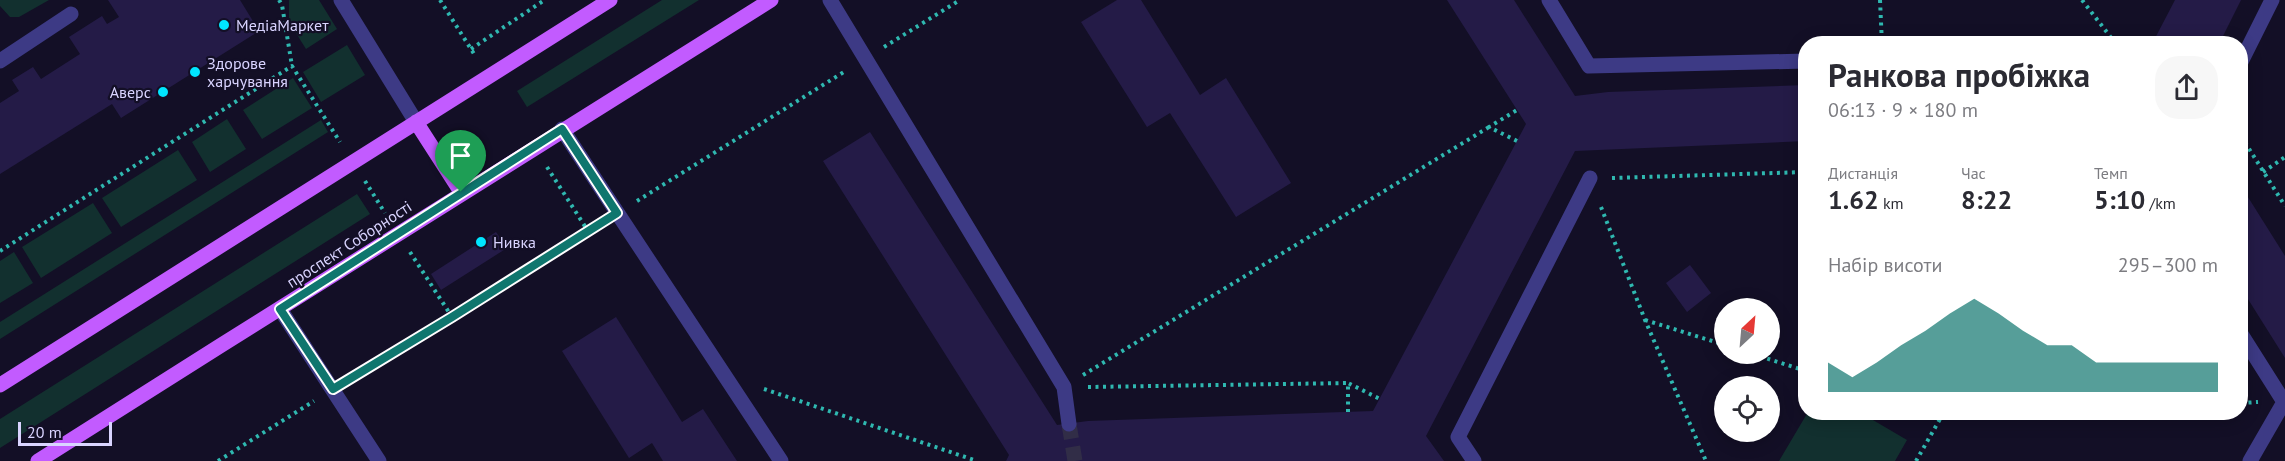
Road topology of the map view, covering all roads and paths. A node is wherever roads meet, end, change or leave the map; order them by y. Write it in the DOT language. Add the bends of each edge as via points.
graph roads {
  1 [pos="279,0"];
  2 [pos="341,0"];
  3 [pos="440,0"];
  4 [pos="610,0"];
  5 [pos="771,0"];
  6 [pos="830,0"];
  7 [pos="960,0"];
  8 [pos="1549,0"];
  9 [pos="1881,0"];
  10 [pos="2082,0"];
  11 [pos="2272,0"];
  12 [pos="543,1"];
  13 [pos="71,14"];
  14 [pos="1882,36"];
  15 [pos="2110,36"];
  16 [pos="2248,48"];
  17 [pos="471,49"];
  18 [pos="865,59"];
  19 [pos="0,61"];
  20 [pos="1798,61"];
  21 [pos="292,66"];
  22 [pos="490,78"];
  23 [pos="320,110"];
  24 [pos="1517,110"];
  25 [pos="416,122"];
  26 [pos="1489,127"];
  27 [pos="562,129"];
  28 [pos="1517,141"];
  29 [pos="534,147"];
  30 [pos="2248,147"];
  31 [pos="2285,157"];
  32 [pos="1798,172"];
  33 [pos="2263,172"];
  34 [pos="1590,178"];
  35 [pos="461,192"];
  36 [pos="2285,206"];
  37 [pos="617,213"];
  38 [pos="588,231"];
  39 [pos="0,251"];
  40 [pos="280,309"];
  41 [pos="1645,320"];
  42 [pos="1714,342"];
  43 [pos="2248,345"];
  44 [pos="1780,362"];
  45 [pos="1798,368"];
  46 [pos="726,377"];
  47 [pos="1348,383"];
  48 [pos="0,385"];
  49 [pos="1064,387"];
  50 [pos="333,389"];
  51 [pos="1380,399"];
  52 [pos="1348,412"];
  53 [pos="1938,420"];
  54 [pos="1069,424"];
  55 [pos="43,460"];
  56 [pos="218,461"];
  57 [pos="379,461"];
  58 [pos="781,461"];
  59 [pos="977,461"];
  60 [pos="1474,461"];
  61 [pos="1706,461"];
  62 [pos="1916,461"];
  63 [pos="2250,461"];
  1 -- 21 [label="path"];
  2 -- 25 [label="street"];
  3 -- 17 [label="path"];
  4 -- 22 [label="main road"];
  5 -- 27 [label="main road, проспект Соборності"];
  6 -- 18 [label="street"];
  7 -- 18 [label="path"];
  8 -- 20 [label="street" via="1589,66"];
  9 -- 14 [label="path"];
  10 -- 15 [label="path"];
  11 -- 16 [label="street"];
  12 -- 17 [label="path"];
  13 -- 19 [label="street"];
  17 -- 22 [label="path"];
  18 -- 37 [label="path"];
  18 -- 49 [label="street"];
  21 -- 23 [label="path"];
  21 -- 39 [label="path"];
  22 -- 25 [label="main road"];
  24 -- 26 [label="path"];
  25 -- 35 [label="main road"];
  25 -- 48 [label="main road"];
  26 -- 28 [label="path"];
  26 -- 49 [label="path"];
  27 -- 29 [label="main road, проспект Соборності"];
  27 -- 37 [label="street"];
  29 -- 35 [label="main road, проспект Соборності"];
  29 -- 38 [label="path"];
  30 -- 33 [label="path"];
  31 -- 33 [label="path"];
  32 -- 34 [label="path"];
  33 -- 36 [label="path"];
  34 -- 41 [label="path"];
  34 -- 60 [label="street" via="1458,437"];
  35 -- 40 [label="main road, проспект Соборності"];
  37 -- 38 [label="path"];
  37 -- 46 [label="street"];
  38 -- 50 [label="path"];
  40 -- 50 [label="street"];
  40 -- 55 [label="main road, проспект Соборності"];
  41 -- 42 [label="path"];
  41 -- 61 [label="path"];
  43 -- 63 [label="street" via="2284,402"];
  44 -- 45 [label="path"];
  46 -- 58 [label="street"];
  46 -- 59 [label="path"];
  47 -- 49 [label="path"];
  47 -- 51 [label="path"];
  47 -- 52 [label="path"];
  49 -- 54 [label="street"];
  50 -- 56 [label="path"];
  50 -- 57 [label="street"];
  53 -- 62 [label="path"];
}
